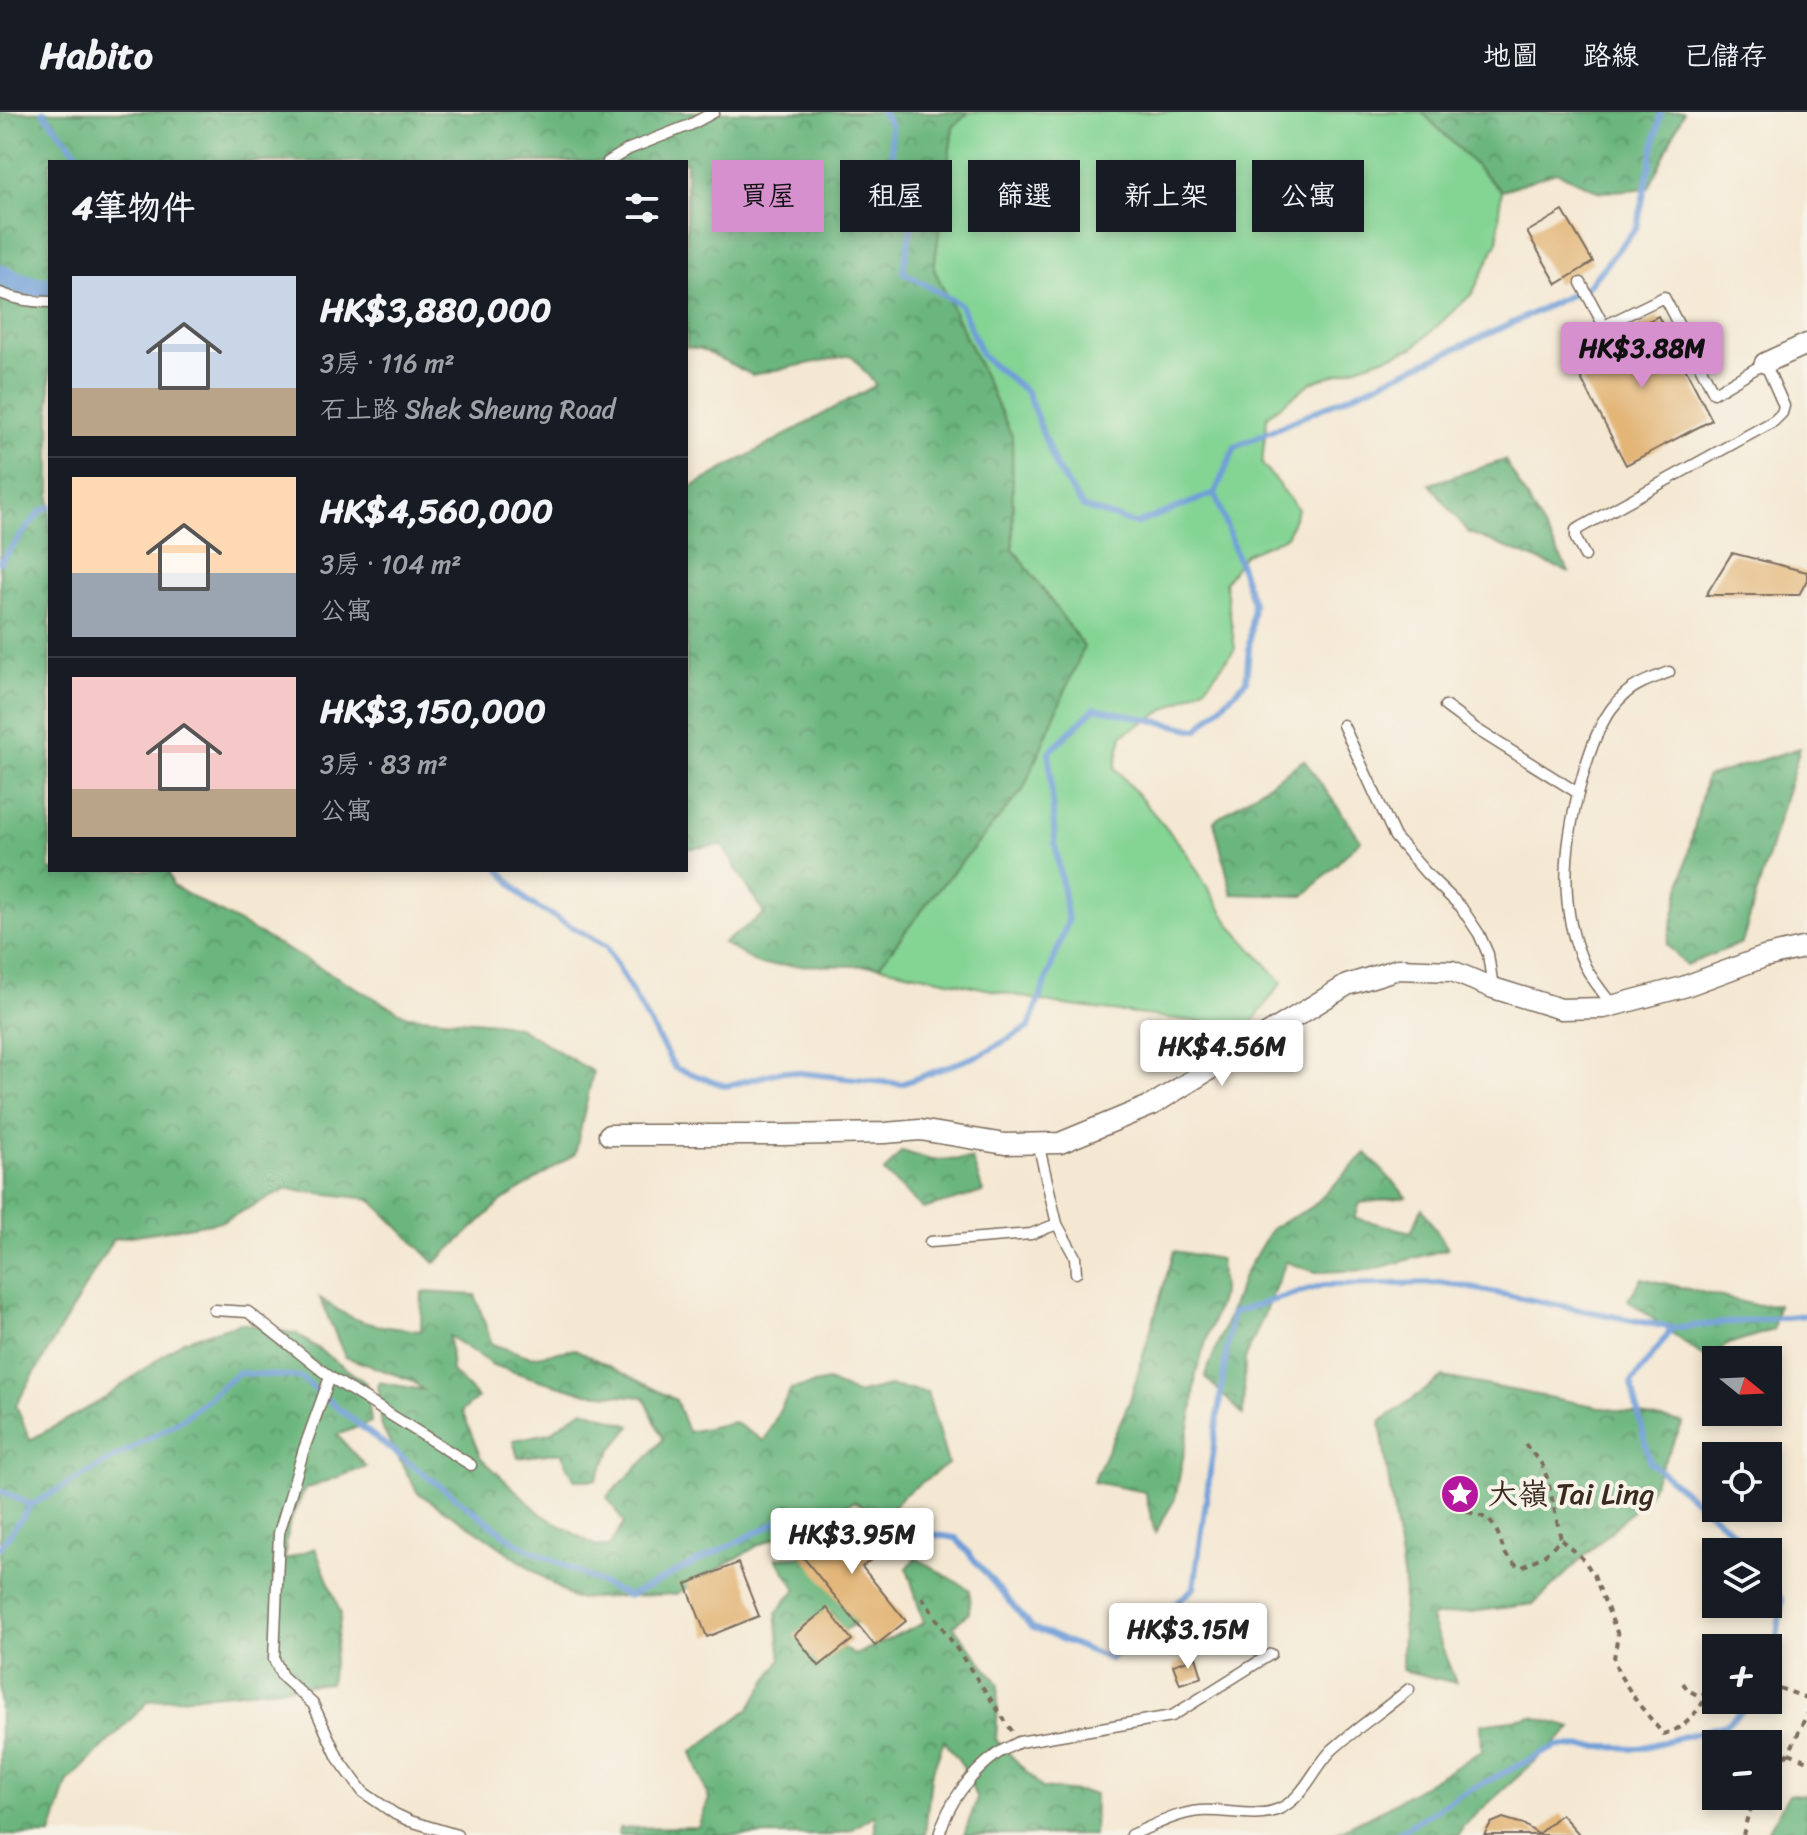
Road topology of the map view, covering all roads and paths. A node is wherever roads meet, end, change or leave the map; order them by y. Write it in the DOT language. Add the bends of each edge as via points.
graph roads {
  1 [pos="714,112"];
  2 [pos="611,160"];
  3 [pos="1581,283"];
  4 [pos="0,293"];
  5 [pos="48,302"];
  6 [pos="1604,326"];
  7 [pos="1579,338"];
  8 [pos="1807,344"];
  9 [pos="1765,363"];
  10 [pos="1585,556"];
  11 [pos="1669,672"];
  12 [pos="1445,706"];
  13 [pos="1343,725"];
  14 [pos="1578,793"];
  15 [pos="1807,947"];
  16 [pos="1493,988"];
  17 [pos="1613,1006"];
  18 [pos="609,1135"];
  19 [pos="1038,1143"];
  20 [pos="1057,1224"];
  21 [pos="930,1242"];
  22 [pos="1076,1273"];
  23 [pos="214,1310"];
  24 [pos="330,1377"];
  25 [pos="1525,1444"];
  26 [pos="471,1465"];
  27 [pos="1448,1498"];
  28 [pos="1561,1539"];
  29 [pos="922,1597"];
  30 [pos="1271,1654"];
  31 [pos="1683,1683"];
  32 [pos="1409,1689"];
  33 [pos="1782,1689"];
  34 [pos="1702,1695"];
  35 [pos="1807,1698"];
  36 [pos="1702,1706"];
  37 [pos="1807,1714"];
  38 [pos="1019,1742"];
  39 [pos="1789,1753"];
  40 [pos="1782,1760"];
  41 [pos="1807,1761"];
  42 [pos="1750,1810"];
  43 [pos="457,1835"];
  44 [pos="939,1835"];
  45 [pos="1131,1835"];
  46 [pos="1743,1835"];
  1 -- 2 [label="lane"];
  3 -- 6 [label="lane"];
  4 -- 5 [label="lane"];
  6 -- 7 [label="lane"];
  6 -- 9 [label="lane" via="1664,297 1714,393"];
  8 -- 9 [label="street"];
  9 -- 10 [label="lane" via="1784,406 1782,413 1576,530"];
  11 -- 14 [label="lane" via="1639,684 1609,710"];
  12 -- 14 [label="lane"];
  13 -- 16 [label="lane" via="1395,837 1461,907 1479,934"];
  14 -- 17 [label="lane" via="1565,872 1572,928 1584,964"];
  15 -- 17 [label="street"];
  16 -- 17 [label="street" via="1561,1009"];
  16 -- 19 [label="street" via="1452,971 1398,969 1347,985 1152,1105 1060,1143"];
  18 -- 19 [label="street" via="920,1130 1005,1144"];
  19 -- 20 [label="lane"];
  20 -- 21 [label="lane" via="1031,1234"];
  20 -- 22 [label="lane" via="1075,1257"];
  23 -- 24 [label="lane" via="248,1312"];
  24 -- 26 [label="lane"];
  24 -- 43 [label="lane" via="279,1533 274,1659 282,1676 313,1704 338,1758 363,1792 410,1821"];
  25 -- 28 [label="path" via="1543,1466"];
  27 -- 28 [label="path" via="1486,1518 1503,1550 1521,1568"];
  28 -- 36 [label="path" via="1594,1575 1618,1635 1618,1672 1663,1734 1691,1720"];
  29 -- 38 [label="path"];
  30 -- 38 [label="lane" via="1172,1716"];
  31 -- 34 [label="path"];
  32 -- 45 [label="lane" via="1332,1750 1300,1794 1279,1809 1199,1811"];
  33 -- 35 [label="path"];
  37 -- 39 [label="path"];
  38 -- 44 [label="lane" via="997,1754 964,1787"];
  39 -- 40 [label="path"];
  39 -- 41 [label="path"];
  42 -- 46 [label="path"];
}
